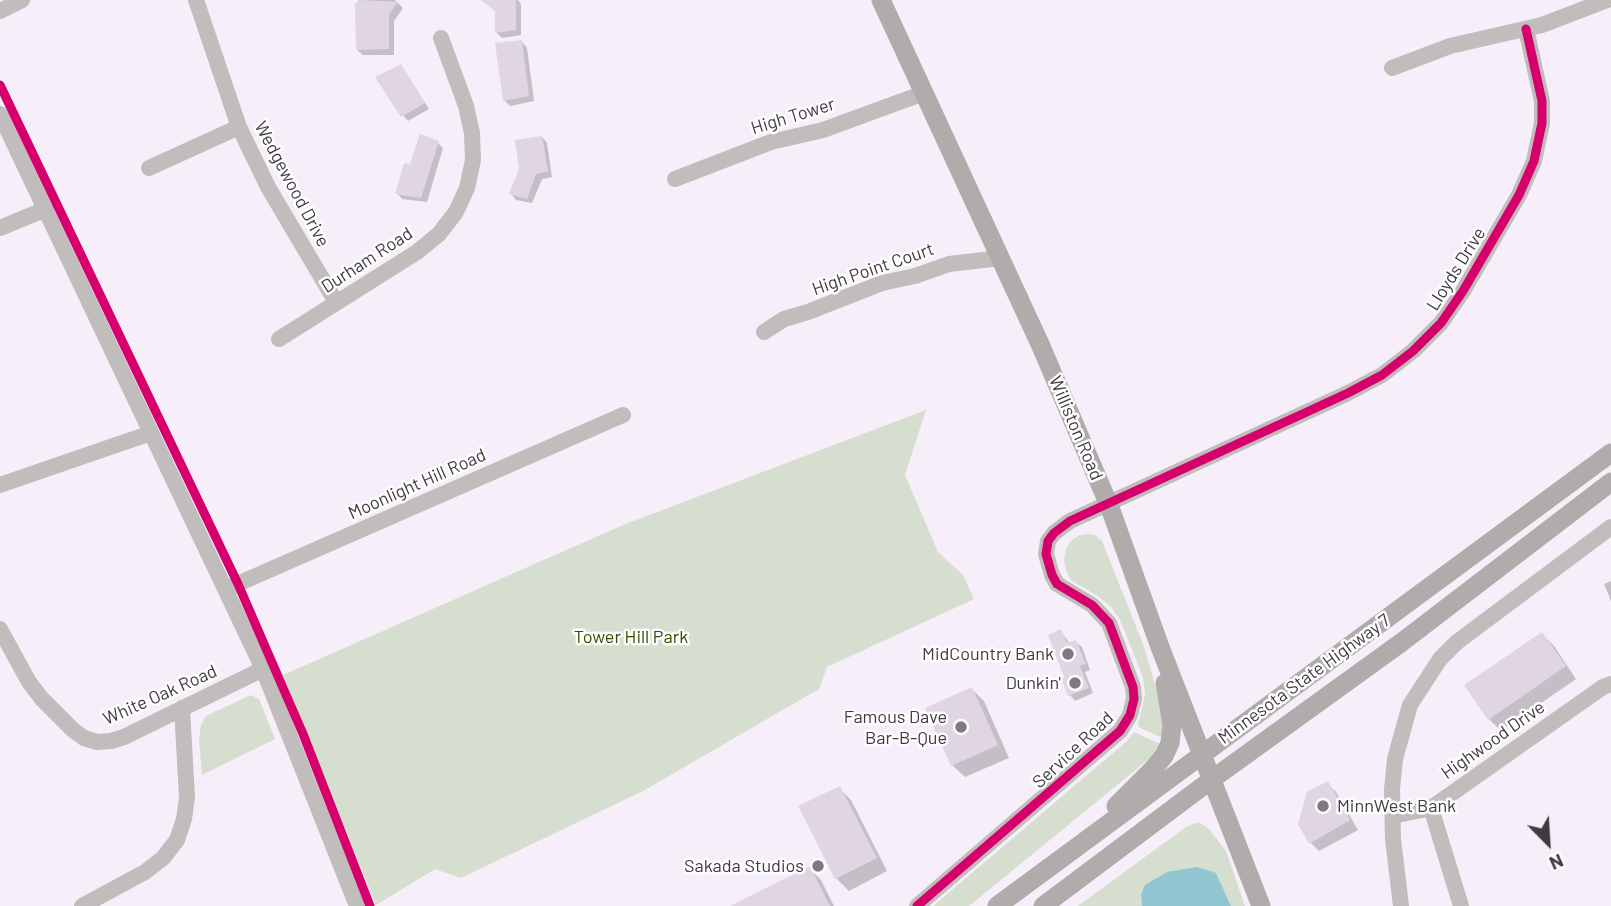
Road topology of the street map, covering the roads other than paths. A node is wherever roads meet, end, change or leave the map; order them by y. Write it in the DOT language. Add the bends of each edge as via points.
graph roads {
  1 [pos="22,0"];
  2 [pos="196,0"];
  3 [pos="881,0"];
  4 [pos="1607,0"];
  5 [pos="0,11"];
  6 [pos="1525,29"];
  7 [pos="441,38"];
  8 [pos="1392,68"];
  9 [pos="924,93"];
  10 [pos="0,114"];
  11 [pos="239,127"];
  12 [pos="149,168"];
  13 [pos="675,179"];
  14 [pos="46,209"];
  15 [pos="0,228"];
  16 [pos="1000,258"];
  17 [pos="336,302"];
  18 [pos="764,332"];
  19 [pos="279,339"];
  20 [pos="623,415"];
  21 [pos="152,433"];
  22 [pos="1611,453"];
  23 [pos="1611,482"];
  24 [pos="0,485"];
  25 [pos="1108,505"];
  26 [pos="1611,527"];
  27 [pos="226,589"];
  28 [pos="0,629"];
  29 [pos="1160,647"];
  30 [pos="263,669"];
  31 [pos="1611,684"];
  32 [pos="182,708"];
  33 [pos="1202,754"];
  34 [pos="1211,780"];
  35 [pos="1431,808"];
  36 [pos="1393,816"];
  37 [pos="1066,855"];
  38 [pos="82,906"];
  39 [pos="357,906"];
  40 [pos="917,906"];
  41 [pos="997,906"];
  42 [pos="1043,906"];
  43 [pos="1261,906"];
  44 [pos="1401,906"];
  45 [pos="1461,906"];
  1 -- 5 [label="street"];
  2 -- 11 [label="street, Wedgewood Drive"];
  3 -- 9 [label="main road, Williston Road"];
  4 -- 6 [label="street"];
  6 -- 8 [label="street" via="1450,46"];
  6 -- 25 [label="street, Lloyds Drive" via="1542,101 1534,160 1519,195 1441,323 1413,351 1371,381"];
  7 -- 17 [label="street, Durham Road" via="472,133 467,188 439,234"];
  9 -- 13 [label="street, High Tower" via="823,130 759,146"];
  9 -- 16 [label="main road, Williston Road"];
  10 -- 14 [label="street"];
  11 -- 12 [label="street"];
  11 -- 17 [label="street, Wedgewood Drive" via="268,187"];
  14 -- 15 [label="street"];
  14 -- 21 [label="street"];
  16 -- 18 [label="street, High Point Court" via="949,264 882,283 784,318"];
  16 -- 25 [label="main road, Williston Road"];
  17 -- 19 [label="street, Durham Road"];
  20 -- 27 [label="street, Moonlight Hill Road"];
  21 -- 24 [label="street"];
  21 -- 27 [label="street"];
  22 -- 33 [label="main road, Minnesota State Highway 7"];
  23 -- 34 [label="main road, Minnesota State Highway 7"];
  25 -- 29 [label="main road, Williston Road"];
  25 -- 40 [label="street, Service Road" via="1061,526 1048,541 1046,554 1057,584 1092,605 1109,624 1133,687 1127,723"];
  26 -- 36 [label="street" via="1440,659 1410,705 1402,728 1393,779"];
  27 -- 30 [label="street"];
  28 -- 32 [label="street, White Oak Road" via="41,699 84,738 111,741"];
  29 -- 33 [label="main road, Williston Road"];
  29 -- 37 [label="main road" via="1172,725 1170,743 1153,769"];
  30 -- 32 [label="street, White Oak Road"];
  30 -- 39 [label="street"];
  31 -- 35 [label="street, Highwood Drive"];
  32 -- 38 [label="street" via="187,797 177,840 145,872"];
  33 -- 34 [label="main road, Williston Road"];
  33 -- 37 [label="main road, Minnesota State Highway 7"];
  34 -- 42 [label="main road, Minnesota State Highway 7"];
  34 -- 43 [label="main road, Williston Road"];
  35 -- 36 [label="street, Highwood Drive"];
  35 -- 45 [label="street"];
  36 -- 44 [label="street"];
  37 -- 41 [label="main road, Minnesota State Highway 7"];
}
